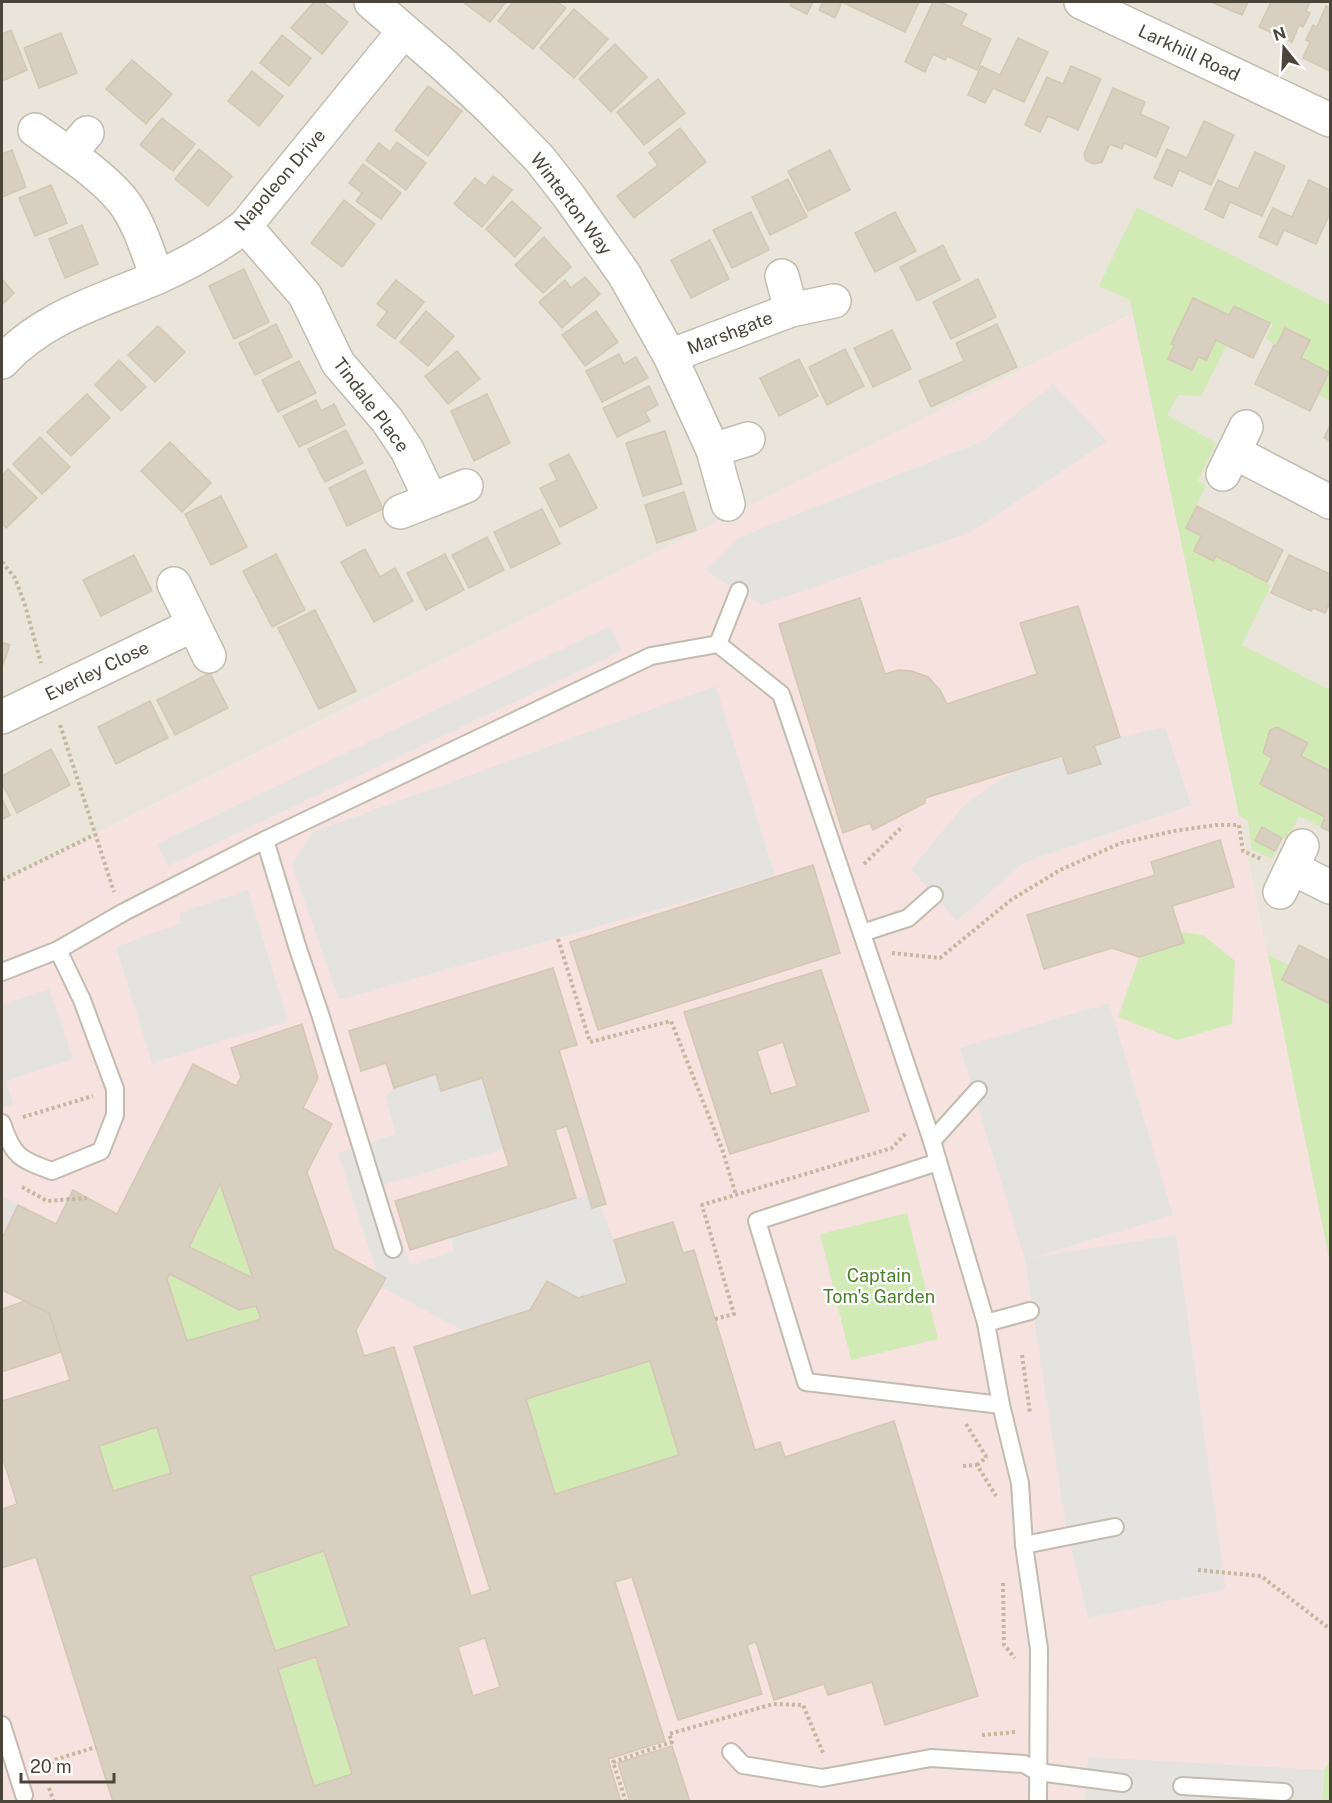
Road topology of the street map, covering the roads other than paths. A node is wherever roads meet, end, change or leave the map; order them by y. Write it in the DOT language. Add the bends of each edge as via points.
graph roads {
  1 [pos="371,2"];
  2 [pos="1081,2"];
  3 [pos="404,31"];
  4 [pos="1330,120"];
  5 [pos="35,130"];
  6 [pos="245,225"];
  7 [pos="782,276"];
  8 [pos="157,277"];
  9 [pos="834,301"];
  10 [pos="790,310"];
  11 [pos="670,356"];
  12 [pos="2,363"];
  13 [pos="748,438"];
  14 [pos="713,450"];
  15 [pos="1234,451"];
  16 [pos="466,486"];
  17 [pos="431,500"];
  18 [pos="1330,502"];
  19 [pos="728,504"];
  20 [pos="399,512"];
  21 [pos="174,584"];
  22 [pos="738,591"];
  23 [pos="193,625"];
  24 [pos="718,644"];
  25 [pos="209,656"];
  26 [pos="2,717"];
  27 [pos="265,840"];
  28 [pos="1291,869"];
  29 [pos="1330,887"];
  30 [pos="934,895"];
  31 [pos="862,933"];
  32 [pos="58,950"];
  33 [pos="2,972"];
  34 [pos="978,1090"];
  35 [pos="2,1123"];
  36 [pos="932,1142"];
  37 [pos="939,1162"];
  38 [pos="393,1249"];
  39 [pos="1030,1311"];
  40 [pos="986,1323"];
  41 [pos="1001,1406"];
  42 [pos="1115,1527"];
  43 [pos="1024,1545"];
  44 [pos="2,1725"];
  45 [pos="731,1752"];
  46 [pos="1038,1772"];
  47 [pos="1124,1783"];
  48 [pos="1182,1786"];
  49 [pos="1284,1792"];
  50 [pos="24,1794"];
  51 [pos="1038,1802"];
  1 -- 3 [label="street, Winterton Way"];
  2 -- 4 [label="street, Larkhill Road"];
  3 -- 6 [label="street, Napoleon Drive"];
  3 -- 11 [label="street, Winterton Way" via="539,158 624,274"];
  5 -- 8 [label="street" via="78,143 98,177 123,201"];
  6 -- 8 [label="street, Napoleon Drive" via="222,243"];
  6 -- 17 [label="street, Tindale Place" via="305,294 338,363 407,450"];
  7 -- 10 [label="street, Marshgate"];
  8 -- 12 [label="street, Napoleon Drive" via="66,314 33,334"];
  9 -- 10 [label="street, Marshgate"];
  10 -- 11 [label="street, Marshgate"];
  11 -- 14 [label="street, Winterton Way"];
  13 -- 14 [label="street"];
  14 -- 19 [label="street, Winterton Way"];
  15 -- 18 [label="street"];
  16 -- 17 [label="street"];
  17 -- 20 [label="street"];
  21 -- 23 [label="street"];
  22 -- 24 [label="lane"];
  23 -- 25 [label="street"];
  23 -- 26 [label="street, Everley Close"];
  24 -- 27 [label="lane" via="651,656"];
  24 -- 31 [label="lane" via="781,694"];
  27 -- 32 [label="lane"];
  27 -- 38 [label="lane"];
  28 -- 29 [label="street"];
  30 -- 31 [label="lane" via="908,918"];
  31 -- 36 [label="lane"];
  32 -- 33 [label="lane"];
  32 -- 35 [label="lane" via="82,1000 115,1089 115,1115 100,1151 52,1171 22,1160 9,1144"];
  34 -- 36 [label="lane"];
  36 -- 37 [label="lane"];
  37 -- 40 [label="lane"];
  37 -- 41 [label="lane" via="757,1221 806,1382"];
  39 -- 40 [label="lane"];
  40 -- 41 [label="lane"];
  41 -- 43 [label="lane" via="1020,1483"];
  42 -- 43 [label="lane"];
  43 -- 46 [label="lane" via="1039,1649"];
  44 -- 50 [label="lane"];
  45 -- 46 [label="lane" via="743,1765 822,1778 931,1758 1024,1764"];
  46 -- 47 [label="lane"];
  46 -- 51 [label="lane"];
  48 -- 49 [label="lane"];
}
